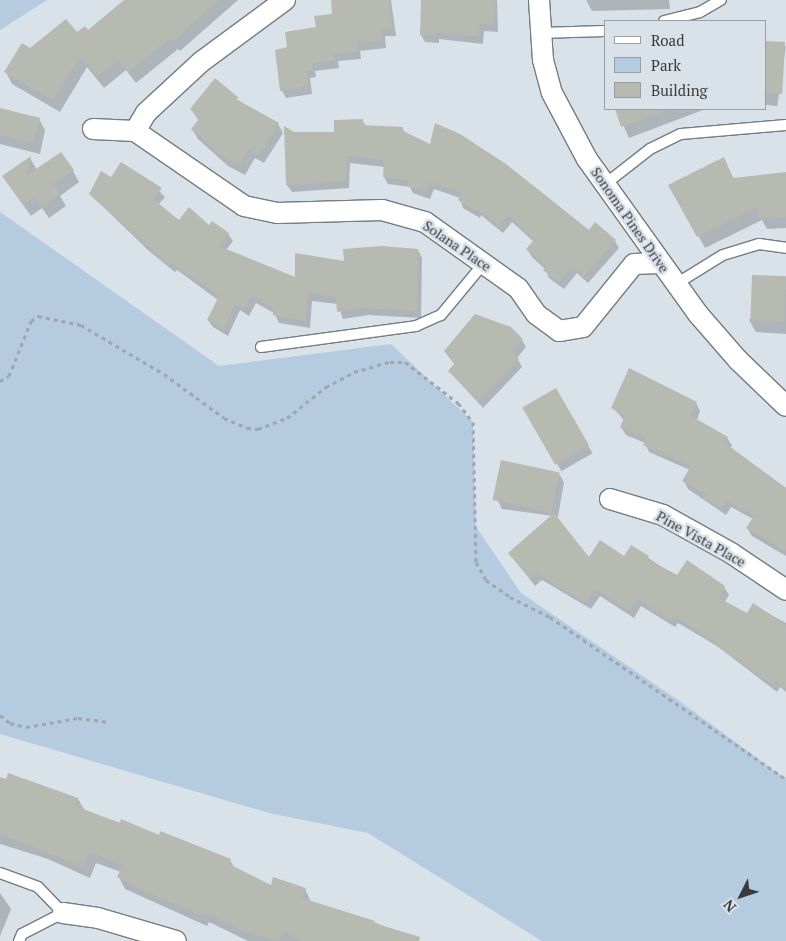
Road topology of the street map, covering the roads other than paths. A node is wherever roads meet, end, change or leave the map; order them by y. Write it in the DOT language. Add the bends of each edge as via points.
graph roads {
  1 [pos="285,0"];
  2 [pos="539,0"];
  3 [pos="721,0"];
  4 [pos="668,20"];
  5 [pos="604,31"];
  6 [pos="540,33"];
  7 [pos="786,125"];
  8 [pos="93,129"];
  9 [pos="135,131"];
  10 [pos="604,185"];
  11 [pos="786,248"];
  12 [pos="660,262"];
  13 [pos="484,263"];
  14 [pos="676,284"];
  15 [pos="261,347"];
  16 [pos="786,406"];
  17 [pos="610,499"];
  18 [pos="786,590"];
  19 [pos="0,873"];
  20 [pos="63,913"];
  21 [pos="19,941"];
  22 [pos="176,941"];
  1 -- 9 [label="street" via="201,62 146,113"];
  2 -- 6 [label="street, Sonoma Pines Drive"];
  3 -- 4 [label="lane" via="700,12"];
  5 -- 6 [label="lane"];
  6 -- 10 [label="street, Sonoma Pines Drive" via="552,93"];
  7 -- 10 [label="lane" via="680,134 650,149"];
  8 -- 9 [label="street"];
  9 -- 13 [label="street, Solana Place" via="244,206 277,213 382,210 425,222"];
  10 -- 12 [label="street, Sonoma Pines Drive"];
  11 -- 14 [label="lane" via="759,244 723,254"];
  12 -- 13 [label="street, Solana Place" via="634,264 583,327 560,331 536,314 518,288"];
  12 -- 14 [label="street, Sonoma Pines Drive"];
  13 -- 15 [label="lane" via="441,315 416,326"];
  14 -- 16 [label="street, Sonoma Pines Drive" via="738,360"];
  17 -- 18 [label="street, Pine Vista Place" via="663,515 731,553"];
  19 -- 20 [label="lane" via="38,887"];
  20 -- 21 [label="lane" via="22,934"];
  20 -- 22 [label="street" via="98,918"];
}
